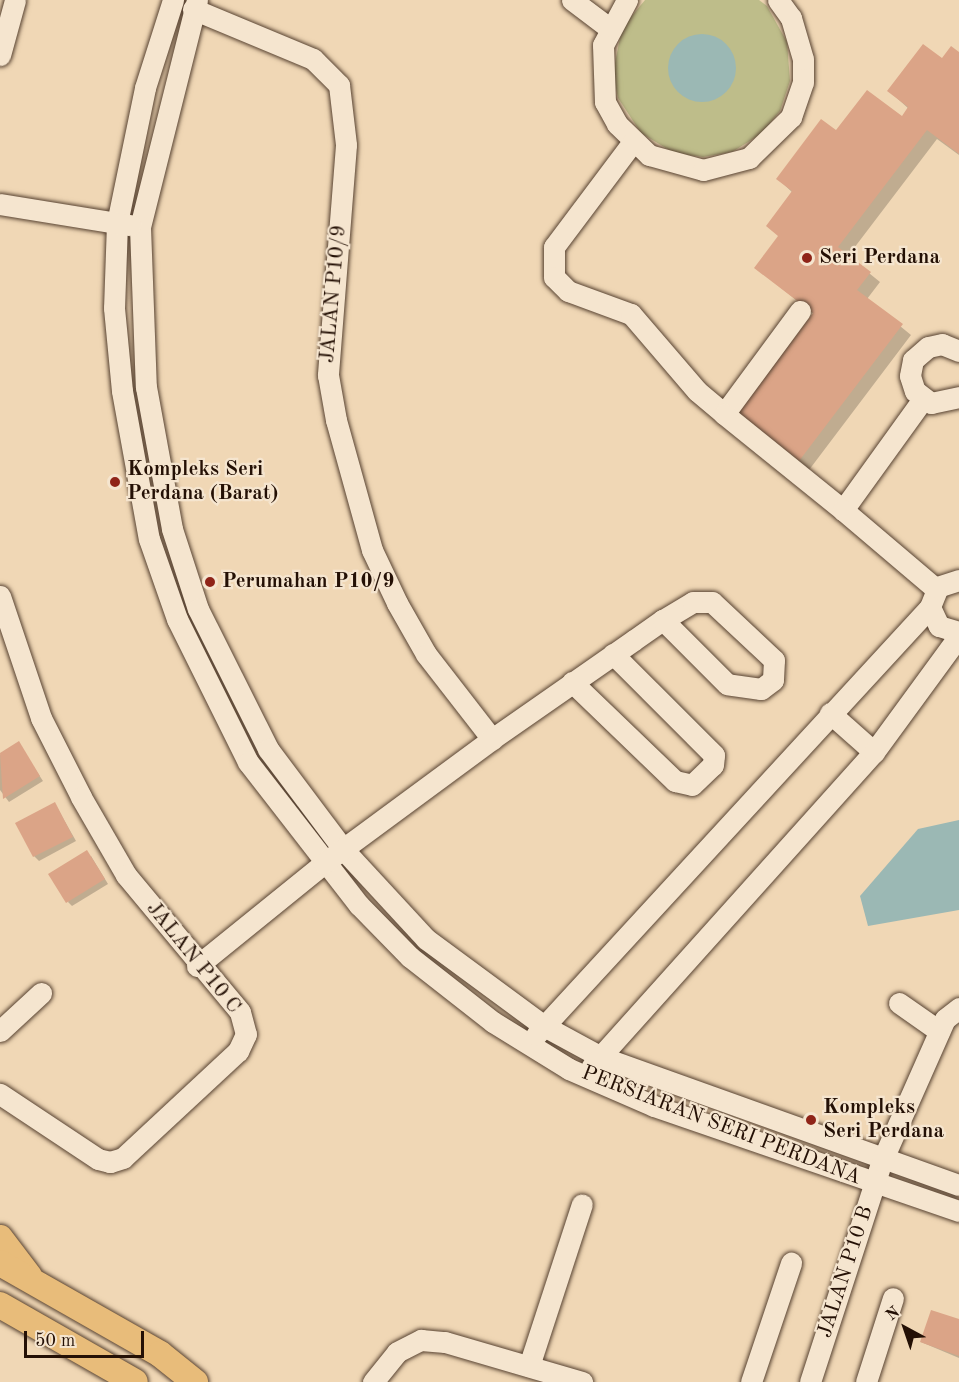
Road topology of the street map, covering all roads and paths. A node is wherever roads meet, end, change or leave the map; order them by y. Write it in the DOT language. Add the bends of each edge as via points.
graph roads {
  1 [pos="15,0"];
  2 [pos="173,0"];
  3 [pos="572,0"];
  4 [pos="627,0"];
  5 [pos="778,0"];
  6 [pos="195,4"];
  7 [pos="609,28"];
  8 [pos="0,55"];
  9 [pos="632,143"];
  10 [pos="0,204"];
  11 [pos="117,223"];
  12 [pos="140,226"];
  13 [pos="800,311"];
  14 [pos="959,351"];
  15 [pos="959,397"];
  16 [pos="923,399"];
  17 [pos="724,414"];
  18 [pos="843,510"];
  19 [pos="959,580"];
  20 [pos="0,596"];
  21 [pos="933,598"];
  22 [pos="663,620"];
  23 [pos="959,634"];
  24 [pos="613,654"];
  25 [pos="572,682"];
  26 [pos="830,713"];
  27 [pos="492,738"];
  28 [pos="874,752"];
  29 [pos="343,849"];
  30 [pos="324,863"];
  31 [pos="197,966"];
  32 [pos="41,993"];
  33 [pos="899,1003"];
  34 [pos="959,1008"];
  35 [pos="544,1026"];
  36 [pos="0,1031"];
  37 [pos="939,1031"];
  38 [pos="528,1044"];
  39 [pos="601,1057"];
  40 [pos="583,1075"];
  41 [pos="0,1094"];
  42 [pos="882,1161"];
  43 [pos="875,1184"];
  44 [pos="959,1185"];
  45 [pos="582,1204"];
  46 [pos="959,1211"];
  47 [pos="0,1238"];
  48 [pos="0,1263"];
  49 [pos="791,1263"];
  50 [pos="29,1276"];
  51 [pos="893,1298"];
  52 [pos="0,1305"];
  53 [pos="529,1365"];
  54 [pos="135,1382"];
  55 [pos="195,1382"];
  56 [pos="373,1382"];
  57 [pos="582,1382"];
  58 [pos="751,1382"];
  59 [pos="810,1382"];
  60 [pos="866,1382"];
  1 -- 8 [label="street"];
  2 -- 11 [label="street, PERSIARAN SERI PERDANA" via="145,88"];
  3 -- 7 [label="street"];
  4 -- 7 [label="street"];
  5 -- 9 [label="street" via="800,38 803,82 791,117 770,144 736,163 703,170 670,165"];
  6 -- 12 [label="street, PERSIARAN SERI PERDANA"];
  6 -- 27 [label="street, JALAN P10/9" via="314,59 339,85 346,145 328,375 336,420 372,550 397,603 426,654"];
  7 -- 9 [label="street" via="600,73 605,102"];
  9 -- 17 [label="street" via="554,248 554,277 568,291 631,314 697,392"];
  10 -- 11 [label="street"];
  11 -- 12 [label="street"];
  11 -- 30 [label="street, PERSIARAN SERI PERDANA" via="114,308 122,391 149,539 177,619 248,762"];
  12 -- 29 [label="street, PERSIARAN SERI PERDANA" via="146,387 172,529 198,609 268,749"];
  13 -- 17 [label="street"];
  14 -- 16 [label="street" via="937,344 917,355 910,376"];
  15 -- 16 [label="street" via="940,404"];
  16 -- 18 [label="street"];
  17 -- 18 [label="street"];
  18 -- 21 [label="street"];
  19 -- 21 [label="street"];
  20 -- 31 [label="street, JALAN P10 C" via="41,718 81,797 126,875"];
  21 -- 23 [label="street" via="939,626"];
  21 -- 26 [label="street"];
  22 -- 22 [label="street" via="693,602 712,602 774,660 773,680 761,689 727,684"];
  22 -- 24 [label="street"];
  23 -- 28 [label="street"];
  24 -- 25 [label="street"];
  24 -- 25 [label="street" via="714,755 713,765 692,785 675,781"];
  25 -- 27 [label="street"];
  26 -- 28 [label="street"];
  26 -- 35 [label="street"];
  27 -- 29 [label="street"];
  28 -- 39 [label="street"];
  29 -- 30 [label="street"];
  29 -- 35 [label="street, PERSIARAN SERI PERDANA" via="426,939"];
  30 -- 31 [label="street"];
  30 -- 38 [label="street, PERSIARAN SERI PERDANA" via="410,957"];
  31 -- 41 [label="street, JALAN P10 C" via="240,1011 243,1042 123,1158 98,1159"];
  32 -- 36 [label="street"];
  33 -- 37 [label="street"];
  34 -- 37 [label="street, JALAN P10 B"];
  35 -- 38 [label="street"];
  35 -- 39 [label="street, PERSIARAN SERI PERDANA"];
  37 -- 42 [label="street, JALAN P10 B"];
  38 -- 40 [label="street, PERSIARAN SERI PERDANA"];
  39 -- 40 [label="street"];
  39 -- 42 [label="street, PERSIARAN SERI PERDANA"];
  40 -- 43 [label="street, PERSIARAN SERI PERDANA"];
  42 -- 43 [label="street, JALAN P10 B"];
  42 -- 44 [label="street, PERSIARAN SERI PERDANA"];
  43 -- 46 [label="street, PERSIARAN SERI PERDANA"];
  43 -- 59 [label="street, JALAN P10 B"];
  45 -- 53 [label="street"];
  47 -- 50 [label="main road"];
  48 -- 50 [label="main road"];
  49 -- 58 [label="street"];
  50 -- 55 [label="main road"];
  51 -- 60 [label="street"];
  52 -- 54 [label="main road"];
  53 -- 56 [label="street" via="445,1341 421,1340 397,1352"];
  53 -- 57 [label="street"];
}
